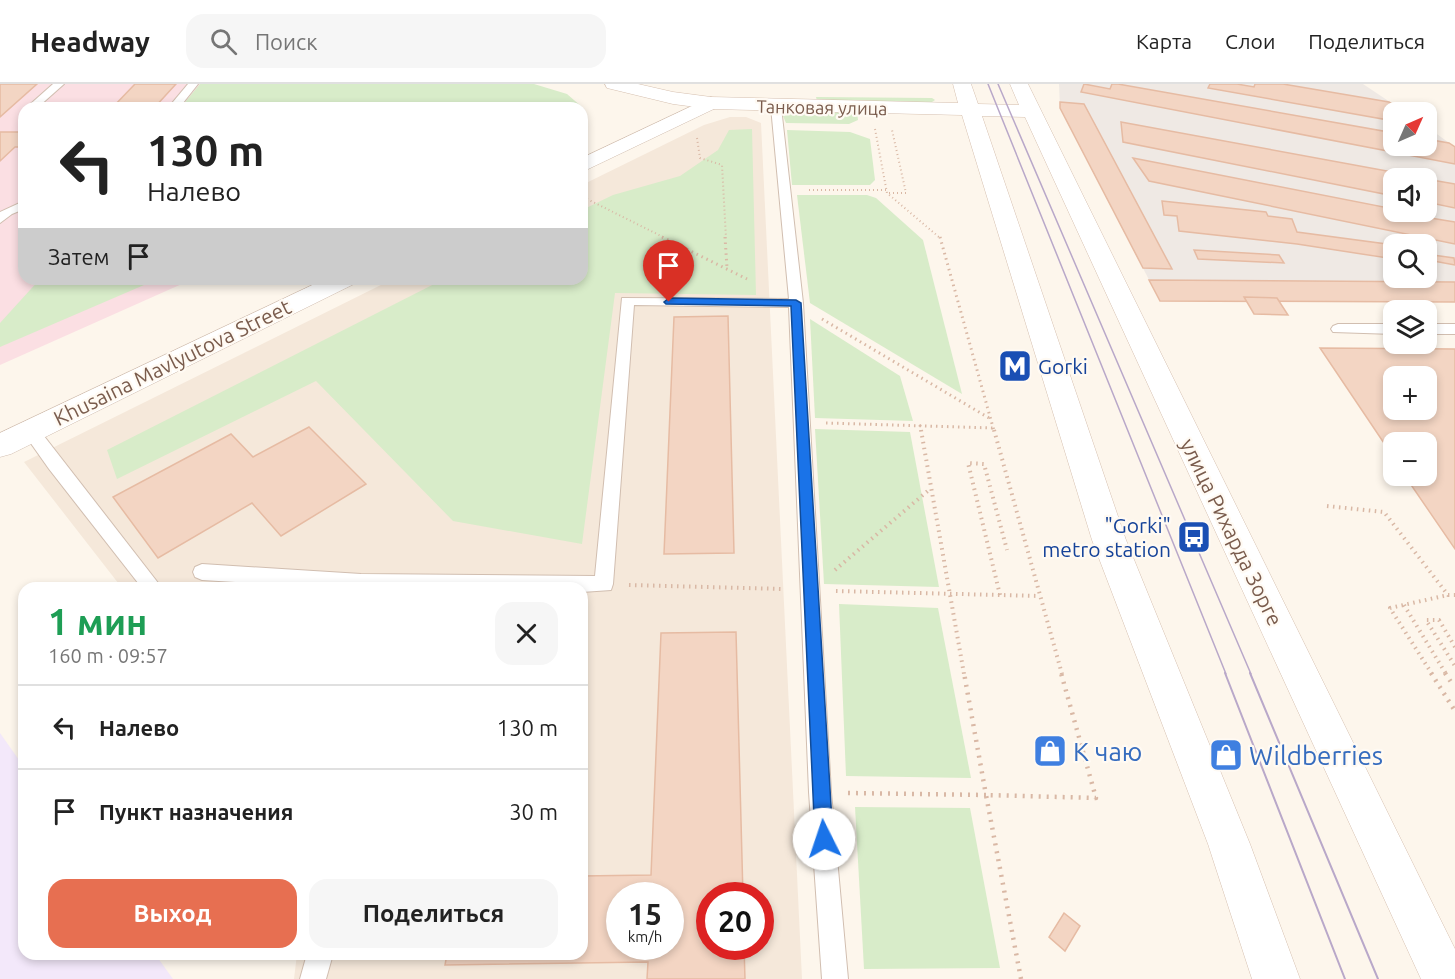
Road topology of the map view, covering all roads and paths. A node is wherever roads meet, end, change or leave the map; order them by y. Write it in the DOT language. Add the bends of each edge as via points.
graph roads {
  1 [pos="59,84"];
  2 [pos="193,84"];
  3 [pos="614,84"];
  4 [pos="966,95"];
  5 [pos="1024,96"];
  6 [pos="38,102"];
  7 [pos="178,102"];
  8 [pos="711,104"];
  9 [pos="776,107"];
  10 [pos="868,126"];
  11 [pos="696,131"];
  12 [pos="896,147"];
  13 [pos="588,163"];
  14 [pos="784,190"];
  15 [pos="887,191"];
  16 [pos="18,208"];
  17 [pos="0,219"];
  18 [pos="726,268"];
  19 [pos="333,285"];
  20 [pos="796,303"];
  21 [pos="1338,329"];
  22 [pos="1383,329"];
  23 [pos="1437,329"];
  24 [pos="1455,329"];
  25 [pos="802,422"];
  26 [pos="920,425"];
  27 [pos="993,428"];
  28 [pos="31,431"];
  29 [pos="0,446"];
  30 [pos="931,489"];
  31 [pos="1327,506"];
  32 [pos="1007,550"];
  33 [pos="202,572"];
  34 [pos="148,582"];
  35 [pos="361,582"];
  36 [pos="588,584"];
  37 [pos="812,590"];
  38 [pos="1000,595"];
  39 [pos="1448,595"];
  40 [pos="1455,595"];
  41 [pos="1404,605"];
  42 [pos="1455,647"];
  43 [pos="1455,666"];
  44 [pos="1455,682"];
  45 [pos="1455,711"];
  46 [pos="820,792"];
  47 [pos="986,795"];
  48 [pos="318,960"];
  49 [pos="313,979"];
  50 [pos="835,979"];
  51 [pos="1021,979"];
  52 [pos="1276,979"];
  53 [pos="1446,979"];
  1 -- 6 [label="lane"];
  2 -- 7 [label="lane"];
  3 -- 8 [label="main road, Танковая улица"];
  4 -- 5 [label="main road, Танковая улица"];
  4 -- 8 [label="main road, Танковая улица" via="747,86"];
  4 -- 9 [label="main road, Танковая улица"];
  4 -- 52 [label="main road" via="1109,540 1229,844"];
  5 -- 53 [label="main road, улица Рихарда Зорге"];
  8 -- 9 [label="main road, Танковая улица"];
  8 -- 13 [label="main road"];
  9 -- 14 [label="lane"];
  10 -- 15 [label="path" via="874,126"];
  11 -- 18 [label="path" via="700,158 722,165"];
  12 -- 15 [label="path" via="906,193"];
  14 -- 15 [label="path"];
  14 -- 20 [label="lane"];
  15 -- 27 [label="path" via="940,237"];
  16 -- 17 [label="lane"];
  19 -- 28 [label="main road, Khusaina Mavlyutova Street"];
  20 -- 25 [label="lane"];
  20 -- 36 [label="lane" via="627,301 604,584"];
  21 -- 22 [label="lane"];
  23 -- 24 [label="lane"];
  25 -- 26 [label="path"];
  25 -- 37 [label="lane"];
  26 -- 27 [label="path"];
  26 -- 30 [label="path"];
  27 -- 47 [label="path" via="1096,798"];
  28 -- 29 [label="main road, Khusaina Mavlyutova Street"];
  28 -- 34 [label="lane"];
  30 -- 37 [label="path"];
  30 -- 47 [label="path"];
  31 -- 39 [label="path" via="1384,512"];
  32 -- 38 [label="path" via="984,464 968,463"];
  33 -- 35 [label="lane"];
  37 -- 46 [label="lane"];
  39 -- 40 [label="path"];
  39 -- 41 [label="path"];
  41 -- 44 [label="path" via="1451,682"];
  41 -- 45 [label="path" via="1390,608"];
  42 -- 43 [label="path" via="1439,620 1426,620"];
  46 -- 47 [label="path"];
  46 -- 50 [label="lane"];
  47 -- 51 [label="path"];
  48 -- 49 [label="lane"];
}
